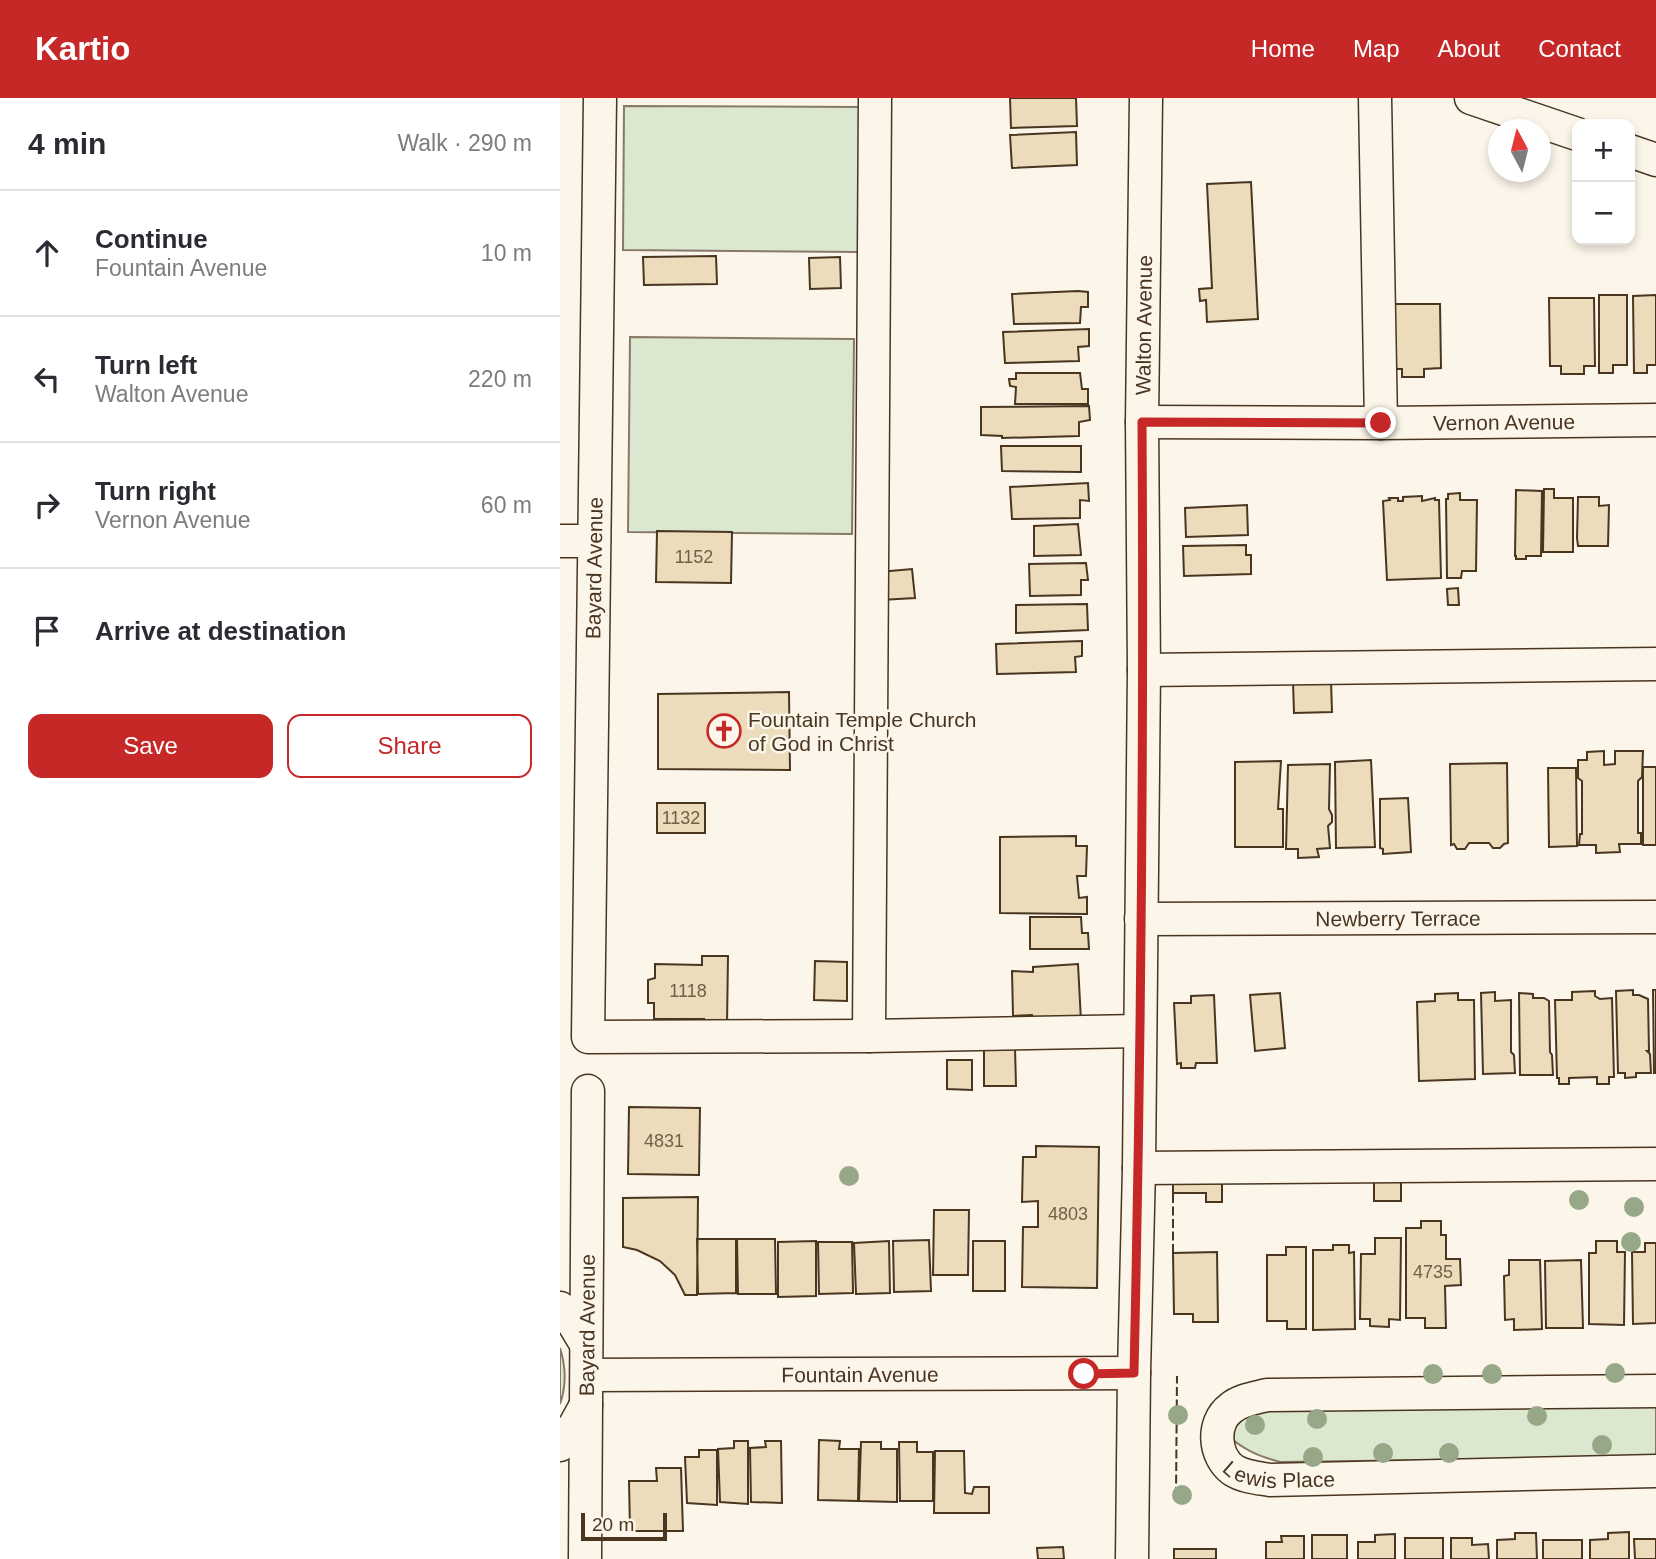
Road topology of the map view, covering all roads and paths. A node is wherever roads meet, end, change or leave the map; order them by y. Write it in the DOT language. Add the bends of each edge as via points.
graph roads {
  1 [pos="600,98"];
  2 [pos="875,98"];
  3 [pos="1146,98"];
  4 [pos="1376,98"];
  5 [pos="1471,98"];
  6 [pos="1572,132"];
  7 [pos="1635,153"];
  8 [pos="1656,160"];
  9 [pos="1656,420"];
  10 [pos="1142,422"];
  11 [pos="1381,423"];
  12 [pos="560,541"];
  13 [pos="594,541"];
  14 [pos="1656,664"];
  15 [pos="1144,670"];
  16 [pos="1656,917"];
  17 [pos="1141,919"];
  18 [pos="575,954"];
  19 [pos="1140,1031"];
  20 [pos="869,1035"];
  21 [pos="588,1091"];
  22 [pos="1656,1164"];
  23 [pos="1139,1168"];
  24 [pos="560,1308"];
  25 [pos="586,1344"];
  26 [pos="1134,1373"];
  27 [pos="587,1389"];
  28 [pos="1656,1391"];
  29 [pos="560,1445"];
  30 [pos="1656,1471"];
  31 [pos="585,1559"];
  32 [pos="1132,1559"];
  1 -- 13 [label="street, Bayard Avenue"];
  2 -- 20 [label="street"];
  3 -- 10 [label="street, Walton Avenue"];
  4 -- 11 [label="street"];
  5 -- 6 [label="street"];
  7 -- 8 [label="street"];
  9 -- 11 [label="street, Vernon Avenue"];
  10 -- 11 [label="street, Vernon Avenue"];
  10 -- 15 [label="street, Walton Avenue"];
  12 -- 13 [label="street"];
  13 -- 18 [label="street, Bayard Avenue"];
  14 -- 15 [label="street"];
  15 -- 17 [label="street, Walton Avenue"];
  16 -- 17 [label="street, Newberry Terrace"];
  17 -- 19 [label="street, Walton Avenue"];
  18 -- 20 [label="street, Bayard Avenue" via="588,1038"];
  19 -- 20 [label="street"];
  19 -- 23 [label="street, Walton Avenue"];
  21 -- 25 [label="street, Bayard Avenue"];
  22 -- 23 [label="street"];
  23 -- 26 [label="street, Walton Avenue"];
  24 -- 25 [label="street"];
  25 -- 27 [label="street, Bayard Avenue"];
  26 -- 27 [label="street, Fountain Avenue"];
  26 -- 32 [label="street, Walton Avenue"];
  27 -- 29 [label="street" via="575,1425"];
  27 -- 31 [label="street, Bayard Avenue"];
  28 -- 30 [label="street, Lewis Place" via="1267,1395 1230,1408 1217,1433 1218,1448 1229,1466 1270,1480"];
}
